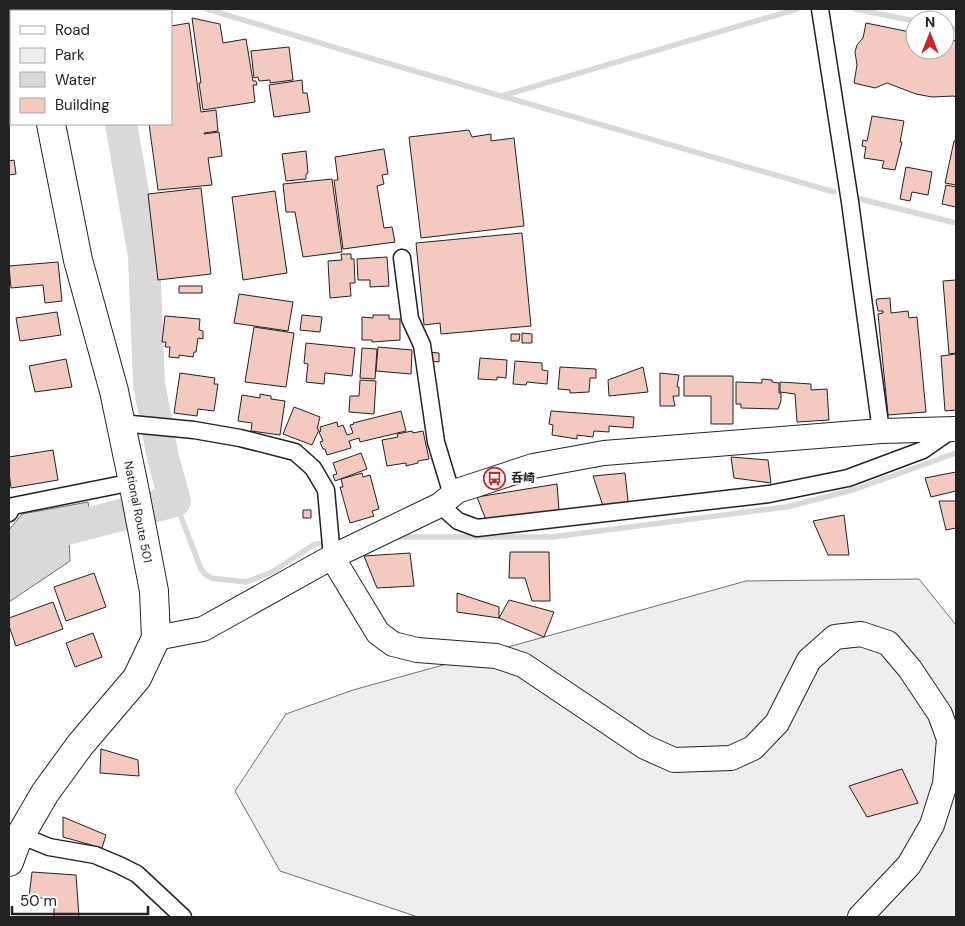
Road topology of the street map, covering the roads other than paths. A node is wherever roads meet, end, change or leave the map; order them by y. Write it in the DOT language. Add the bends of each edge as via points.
graph roads {
  1 [pos="820,9"];
  2 [pos="51,125"];
  3 [pos="402,258"];
  4 [pos="132,425"];
  5 [pos="955,429"];
  6 [pos="881,431"];
  7 [pos="133,482"];
  8 [pos="446,500"];
  9 [pos="10,509"];
  10 [pos="337,554"];
  11 [pos="156,638"];
  12 [pos="13,844"];
  13 [pos="183,917"];
  14 [pos="860,917"];
  1 -- 6 [label="street"];
  2 -- 4 [label="highway, National Route 501" via="78,260 98,330"];
  3 -- 8 [label="street" via="410,320 422,345"];
  4 -- 7 [label="highway, National Route 501"];
  4 -- 10 [label="street" via="194,430 295,452 313,468 326,490 330,530"];
  5 -- 6 [label="street"];
  5 -- 8 [label="street" via="924,450 848,478 768,494 477,528 458,521"];
  6 -- 8 [label="street" via="604,453 533,466 457,491"];
  7 -- 9 [label="street"];
  7 -- 11 [label="highway, National Route 501" via="154,591"];
  8 -- 10 [label="street"];
  10 -- 11 [label="street" via="203,629"];
  10 -- 14 [label="street" via="378,633 393,644 417,650 496,656 523,665 645,747 674,760 731,758 753,748 777,723 809,660 834,637 861,634 888,643 940,714 948,739 945,784 932,825 909,865"];
  11 -- 12 [label="highway, National Route 501" via="137,678 80,745"];
  12 -- 13 [label="street" via="95,855 119,865 138,874"];
}
